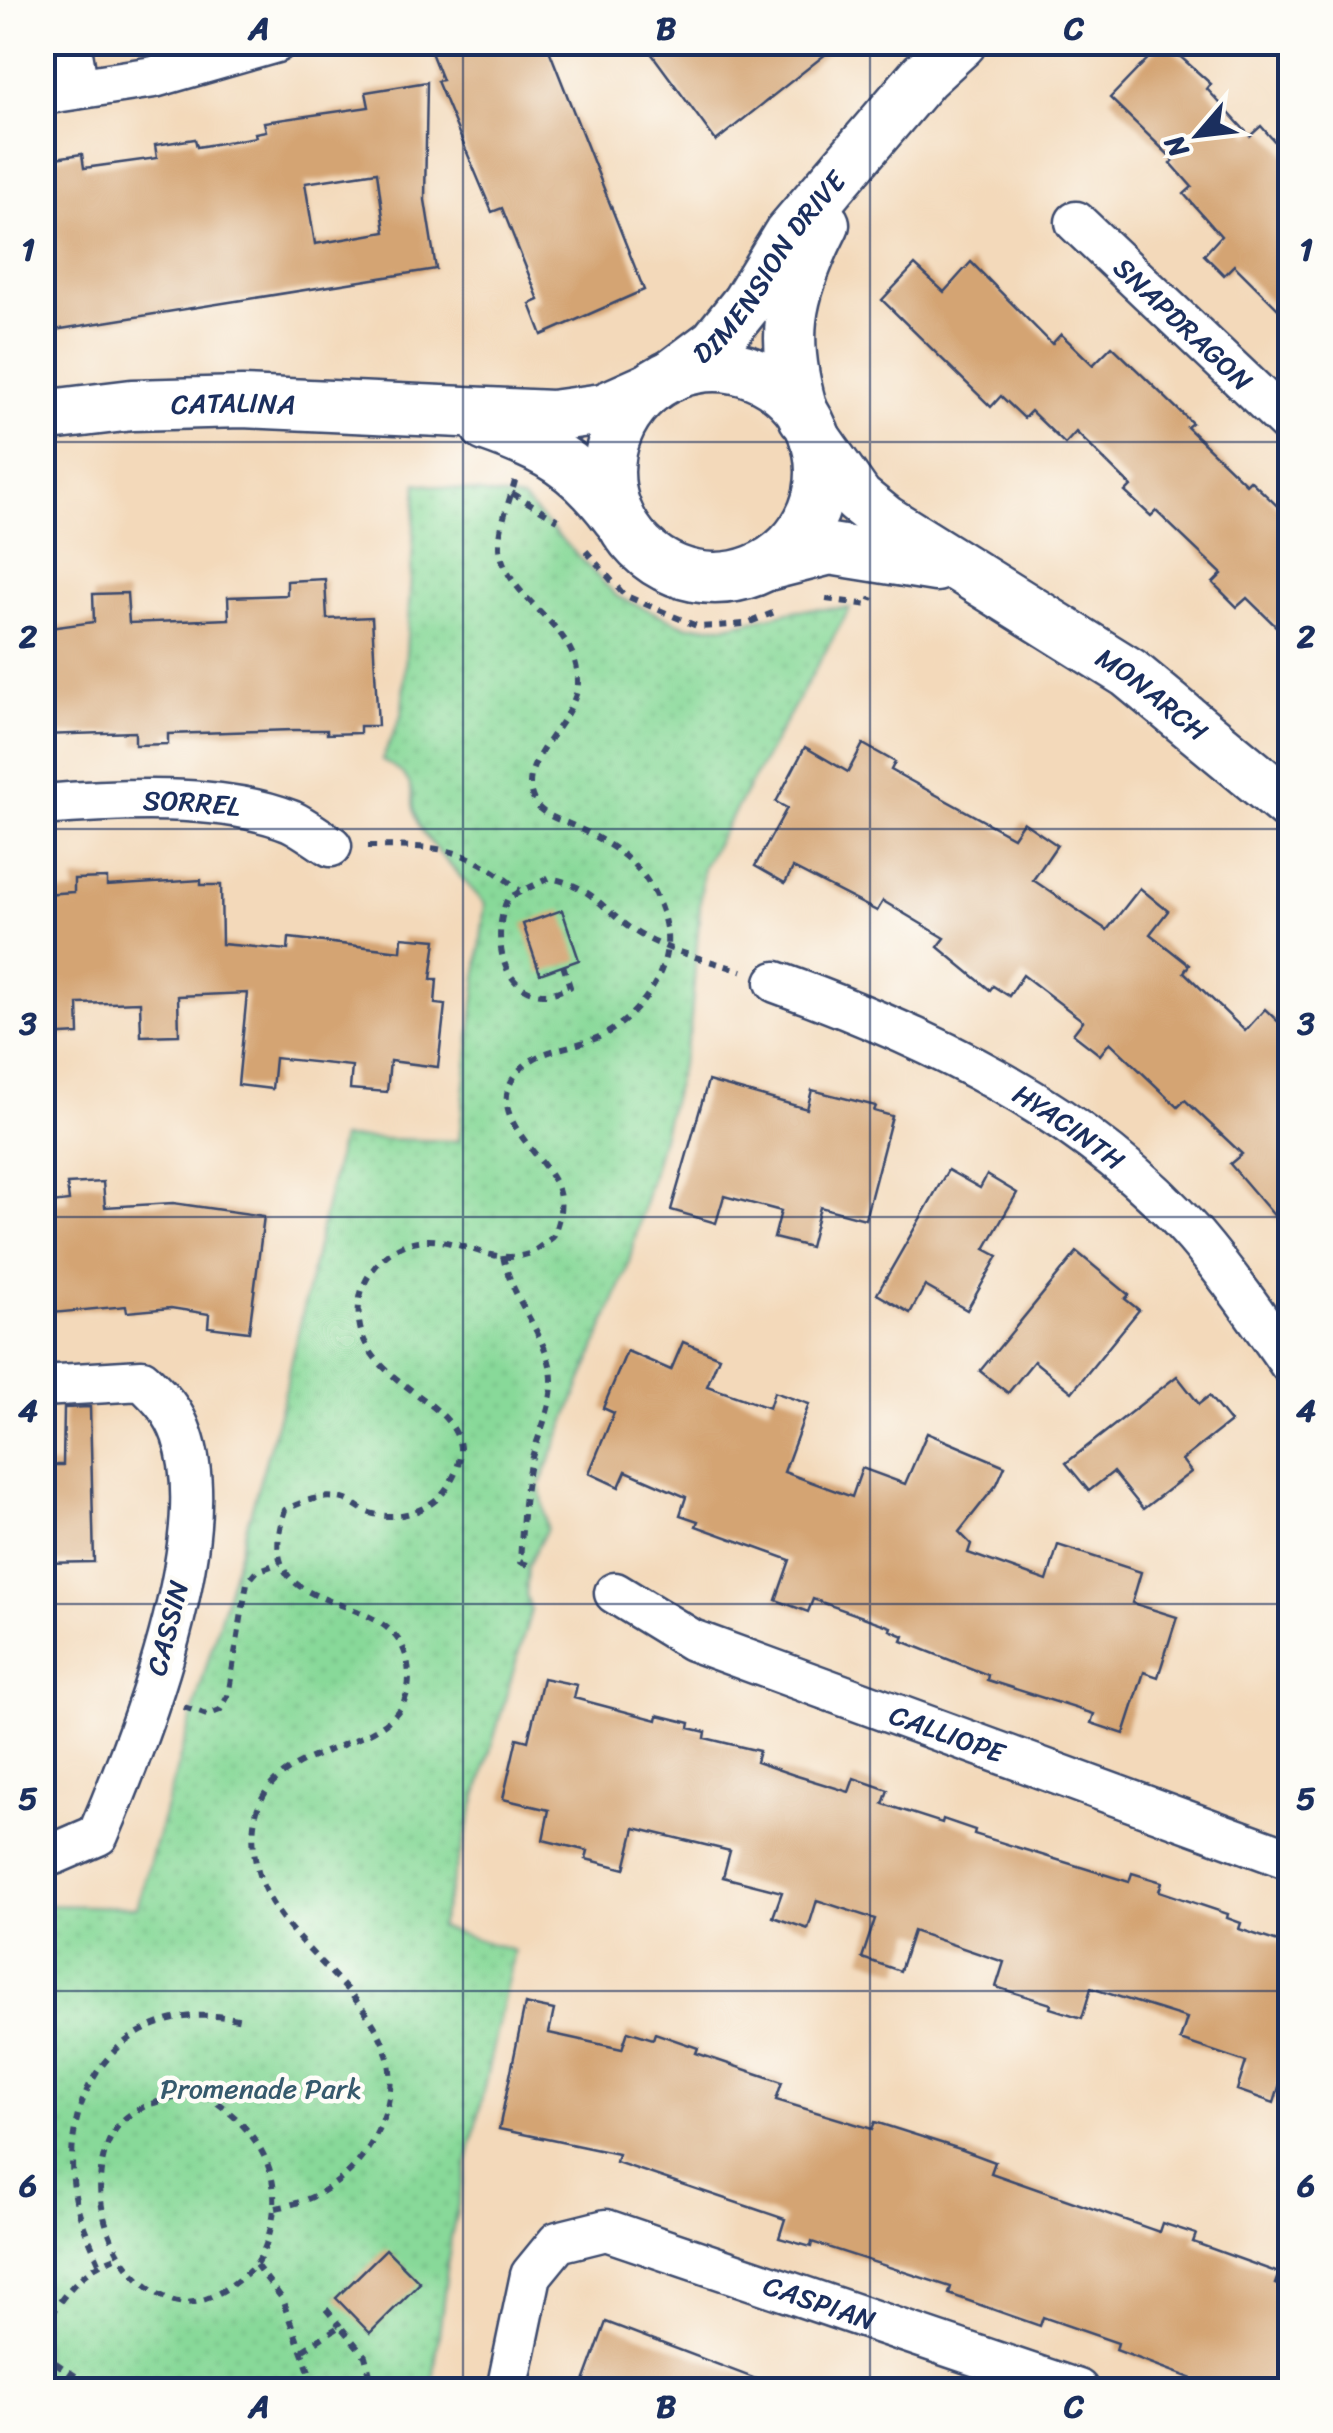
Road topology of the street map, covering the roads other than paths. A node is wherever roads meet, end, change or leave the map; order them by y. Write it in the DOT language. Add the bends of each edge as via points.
graph roads {
  1 [pos="70,42"];
  2 [pos="276,42"];
  3 [pos="961,42"];
  4 [pos="60,91"];
  5 [pos="860,153"];
  6 [pos="1076,222"];
  7 [pos="663,380"];
  8 [pos="423,410"];
  9 [pos="42,416"];
  10 [pos="1290,424"];
  11 [pos="809,425"];
  12 [pos="599,532"];
  13 [pos="777,586"];
  14 [pos="1004,597"];
  15 [pos="42,805"];
  16 [pos="1290,806"];
  17 [pos="330,846"];
  18 [pos="776,982"];
  19 [pos="1290,1364"];
  20 [pos="42,1386"];
  21 [pos="614,1593"];
  22 [pos="48,1854"];
  23 [pos="1290,1858"];
  24 [pos="506,2390"];
  25 [pos="1078,2390"];
  1 -- 4 [label="street"];
  2 -- 4 [label="street" via="154,77"];
  3 -- 5 [label="street, DIMENSION DRIVE"];
  5 -- 7 [label="street, DIMENSION DRIVE" via="789,234 715,344"];
  5 -- 11 [label="street, DIMENSION DRIVE" via="793,294 791,375"];
  6 -- 10 [label="street, SNAPDRAGON"];
  7 -- 8 [label="street, CATALINA" via="577,414"];
  7 -- 11 [label="street" via="708,367 745,371 779,388"];
  7 -- 12 [label="street" via="628,412 612,446"];
  8 -- 9 [label="street, CATALINA" via="242,402"];
  8 -- 12 [label="street, CATALINA" via="526,440 570,464 591,482"];
  11 -- 13 [label="street" via="820,471 814,508"];
  11 -- 14 [label="street, MONARCH" via="858,500"];
  12 -- 13 [label="street" via="693,576"];
  13 -- 14 [label="street, MONARCH" via="807,552 848,549 921,561"];
  14 -- 16 [label="street, MONARCH" via="1129,673"];
  15 -- 17 [label="street, SORREL" via="108,800 224,806 291,821"];
  18 -- 19 [label="street, HYACINTH" via="887,1022 1004,1082 1116,1162 1193,1234"];
  20 -- 22 [label="street, CASSIN" via="142,1380 169,1406 184,1437 192,1500 178,1598 133,1753 98,1835"];
  21 -- 23 [label="street, CALLIOPE" via="692,1640"];
  24 -- 25 [label="street, CASPIAN" via="532,2274 558,2242 606,2230"];
}
